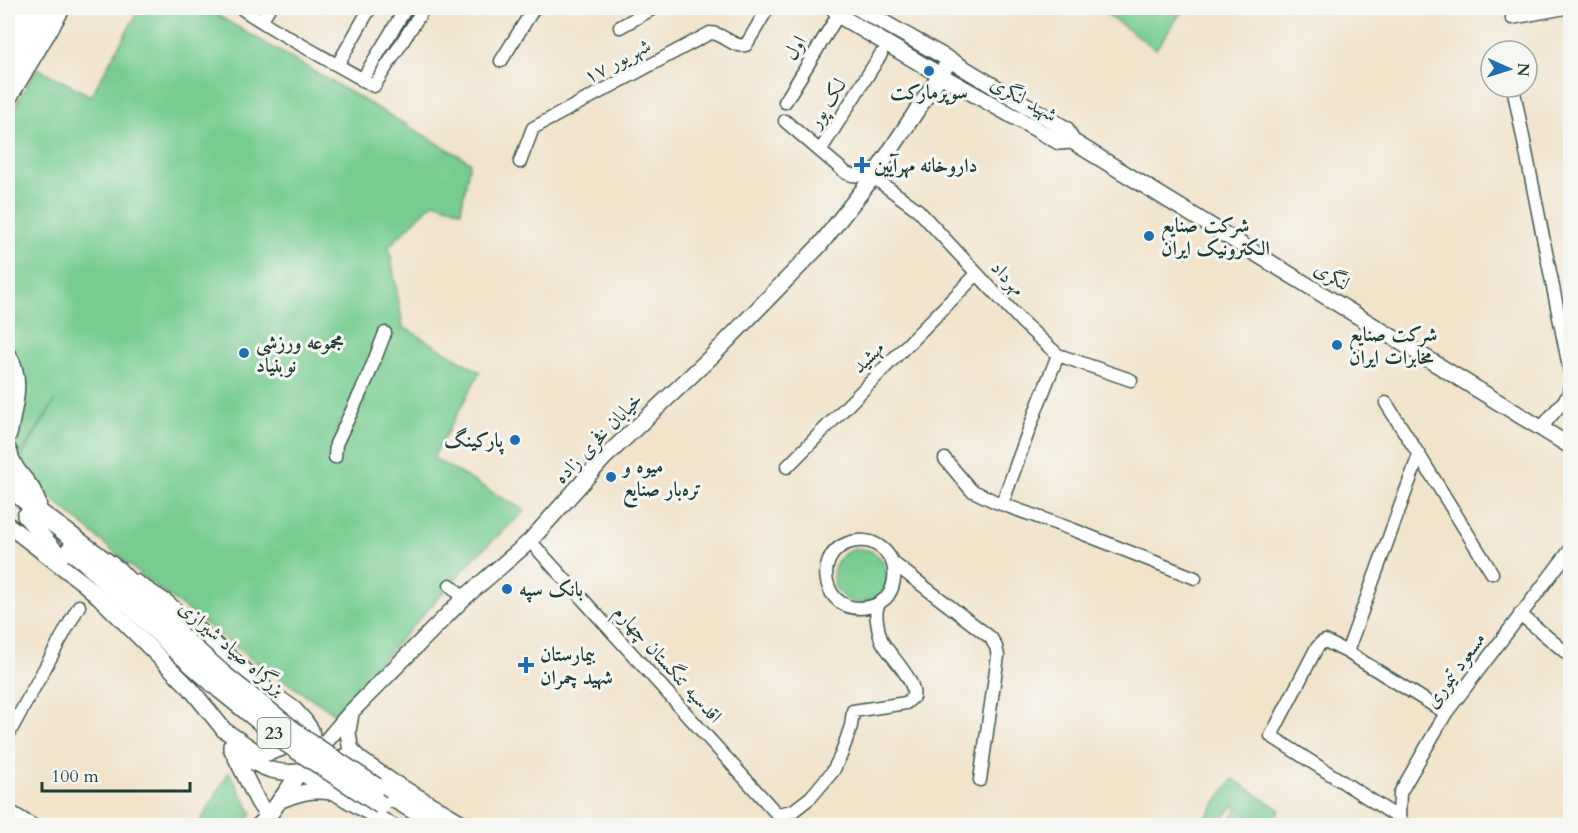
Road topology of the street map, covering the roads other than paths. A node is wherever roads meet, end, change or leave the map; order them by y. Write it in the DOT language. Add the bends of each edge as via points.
graph roads {
  1 [pos="16,8"];
  2 [pos="23,8"];
  3 [pos="41,8"];
  4 [pos="60,8"];
  5 [pos="241,8"];
  6 [pos="269,8"];
  7 [pos="370,8"];
  8 [pos="406,8"];
  9 [pos="424,8"];
  10 [pos="533,8"];
  11 [pos="654,8"];
  12 [pos="768,8"];
  13 [pos="858,8"];
  14 [pos="1565,8"];
  15 [pos="836,11"];
  16 [pos="1512,18"];
  17 [pos="261,21"];
  18 [pos="8,22"];
  19 [pos="620,27"];
  20 [pos="8,33"];
  21 [pos="881,54"];
  22 [pos="950,60"];
  23 [pos="501,61"];
  24 [pos="338,64"];
  25 [pos="14,70"];
  26 [pos="940,75"];
  27 [pos="362,80"];
  28 [pos="962,88"];
  29 [pos="8,98"];
  30 [pos="1515,99"];
  31 [pos="785,102"];
  32 [pos="917,110"];
  33 [pos="785,121"];
  34 [pos="1072,141"];
  35 [pos="820,151"];
  36 [pos="520,162"];
  37 [pos="873,177"];
  38 [pos="977,274"];
  39 [pos="385,333"];
  40 [pos="1059,355"];
  41 [pos="8,357"];
  42 [pos="1570,372"];
  43 [pos="1131,380"];
  44 [pos="1570,387"];
  45 [pos="1386,403"];
  46 [pos="1541,428"];
  47 [pos="8,433"];
  48 [pos="1570,446"];
  49 [pos="8,452"];
  50 [pos="1419,456"];
  51 [pos="334,457"];
  52 [pos="945,459"];
  53 [pos="787,467"];
  54 [pos="8,485"];
  55 [pos="8,501"];
  56 [pos="1002,504"];
  57 [pos="33,515"];
  58 [pos="8,525"];
  59 [pos="530,541"];
  60 [pos="1570,550"];
  61 [pos="892,562"];
  62 [pos="117,570"];
  63 [pos="1492,573"];
  64 [pos="1195,578"];
  65 [pos="82,582"];
  66 [pos="450,585"];
  67 [pos="464,598"];
  68 [pos="878,604"];
  69 [pos="79,606"];
  70 [pos="1520,614"];
  71 [pos="178,643"];
  72 [pos="1347,652"];
  73 [pos="1570,656"];
  74 [pos="267,690"];
  75 [pos="351,712"];
  76 [pos="1446,713"];
  77 [pos="224,730"];
  78 [pos="8,735"];
  79 [pos="231,746"];
  80 [pos="355,756"];
  81 [pos="313,757"];
  82 [pos="300,772"];
  83 [pos="980,780"];
  84 [pos="331,791"];
  85 [pos="383,799"];
  86 [pos="279,801"];
  87 [pos="8,812"];
  88 [pos="1401,822"];
  89 [pos="264,823"];
  90 [pos="31,825"];
  91 [pos="392,825"];
  92 [pos="417,825"];
  93 [pos="441,825"];
  94 [pos="467,825"];
  1 -- 18 [label="highway"];
  2 -- 20 [label="highway"];
  3 -- 25 [label="highway"];
  4 -- 25 [label="highway"];
  5 -- 17 [label="street"];
  6 -- 17 [label="street"];
  7 -- 24 [label="street"];
  8 -- 27 [label="street"];
  9 -- 27 [label="street" via="374,86"];
  10 -- 23 [label="street"];
  11 -- 19 [label="street"];
  12 -- 36 [label="street, ۱۷ شهریور" via="746,45 738,46 715,32 710,33 533,128"];
  13 -- 22 [label="main road, شهید لنگری"];
  14 -- 16 [label="street"];
  15 -- 26 [label="main road, شهید لنگری"];
  15 -- 31 [label="street, اول"];
  17 -- 24 [label="street"];
  21 -- 35 [label="street, لک پور"];
  22 -- 26 [label="main road, خیابان فخری زاده"];
  22 -- 34 [label="main road, شهید لنگری" via="1065,129"];
  24 -- 27 [label="street"];
  25 -- 29 [label="highway"];
  26 -- 28 [label="main road, شهید لنگری"];
  26 -- 32 [label="main road, خیابان فخری زاده"];
  28 -- 32 [label="main road" via="943,90"];
  28 -- 34 [label="main road, شهید لنگری" via="1059,142"];
  30 -- 42 [label="street"];
  32 -- 37 [label="main road, خیابان فخری زاده"];
  33 -- 35 [label="street"];
  34 -- 46 [label="main road, لنگری"];
  35 -- 37 [label="street, لک پور" via="849,175"];
  37 -- 38 [label="street, مهرداد" via="918,210"];
  37 -- 59 [label="main road, خیابان فخری زاده" via="820,246 604,458"];
  38 -- 40 [label="street, مهرداد"];
  38 -- 53 [label="street, مهشید"];
  39 -- 51 [label="street" via="336,444"];
  40 -- 43 [label="street, مهرداد"];
  40 -- 56 [label="street"];
  41 -- 47 [label="highway" via="16,391"];
  44 -- 46 [label="street" via="1568,396"];
  45 -- 50 [label="street"];
  46 -- 48 [label="main road, لنگری"];
  49 -- 57 [label="highway" via="15,470 31,490"];
  50 -- 63 [label="street"];
  50 -- 72 [label="street"];
  52 -- 56 [label="street" via="971,490"];
  54 -- 57 [label="highway, بزرگراه صیاد شیرازی / 23"];
  55 -- 57 [label="highway, بزرگراه صیاد شیرازی / 23"];
  56 -- 64 [label="street"];
  57 -- 62 [label="highway, بزرگراه صیاد شیرازی / 23"];
  57 -- 65 [label="main road"];
  57 -- 71 [label="highway, بزرگراه صیاد شیرازی / 23"];
  58 -- 65 [label="main road"];
  59 -- 67 [label="main road, خیابان فخری زاده"];
  59 -- 68 [label="street, اقدسیه تنگستان چهارم" via="777,814 793,811 833,771 853,711 906,703 913,697 914,690 881,642"];
  60 -- 70 [label="street, مسعود تیموری"];
  61 -- 68 [label="street" via="893,586"];
  61 -- 68 [label="street" via="878,545 857,540 837,550 826,569 826,580 837,600 857,609"];
  61 -- 83 [label="street" via="991,638 996,646 998,656"];
  62 -- 71 [label="highway, بزرگراه صیاد شیرازی / 23"];
  62 -- 74 [label="main road" via="166,602"];
  65 -- 77 [label="main road" via="191,689"];
  66 -- 67 [label="street"];
  67 -- 75 [label="main road, خیابان فخری زاده"];
  69 -- 78 [label="street"];
  70 -- 73 [label="street"];
  70 -- 76 [label="street, مسعود تیموری"];
  71 -- 85 [label="highway, بزرگراه صیاد شیرازی / 23, bridge"];
  72 -- 76 [label="street"];
  72 -- 88 [label="street" via="1325,641 1321,643 1271,736"];
  74 -- 77 [label="main road" via="287,725 280,749 268,753 255,751"];
  74 -- 81 [label="main road" via="304,720 313,741"];
  75 -- 80 [label="main road" via="348,732"];
  75 -- 81 [label="main road, خیابان فخری زاده"];
  76 -- 88 [label="street, مسعود تیموری" via="1400,793"];
  77 -- 79 [label="main road"];
  79 -- 82 [label="main road" via="256,765 286,773"];
  79 -- 89 [label="main road"];
  80 -- 84 [label="highway" via="328,766 325,771"];
  80 -- 94 [label="main road"];
  81 -- 82 [label="main road, خیابان فخری زاده"];
  82 -- 84 [label="main road"];
  82 -- 86 [label="main road, خیابان فخری زاده"];
  84 -- 86 [label="main road" via="306,791"];
  84 -- 91 [label="main road"];
  85 -- 92 [label="highway, بزرگراه صیاد شیرازی / 23"];
  85 -- 93 [label="highway, بزرگراه صیاد شیرازی / 23"];
  86 -- 89 [label="main road, خیابان فخری زاده"];
  87 -- 90 [label="main road"];
}
